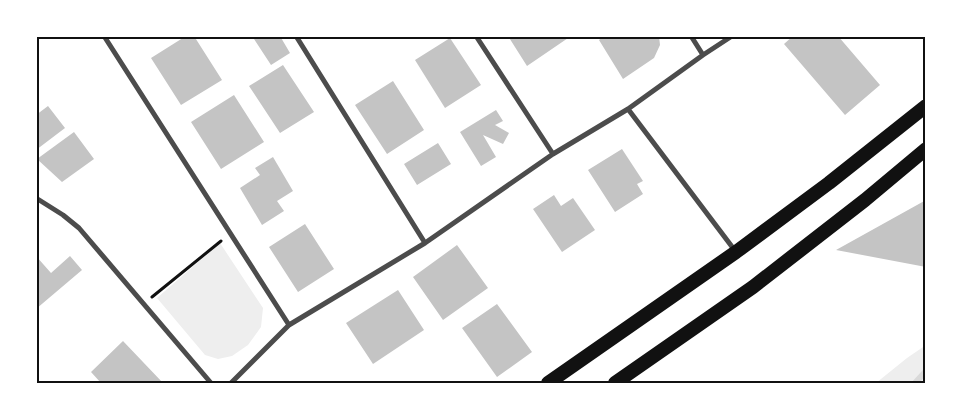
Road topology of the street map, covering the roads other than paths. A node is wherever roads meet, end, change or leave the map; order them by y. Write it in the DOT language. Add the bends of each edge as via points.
graph roads {
  1 [pos="104,36"];
  2 [pos="296,36"];
  3 [pos="476,36"];
  4 [pos="691,36"];
  5 [pos="732,36"];
  6 [pos="704,55"];
  7 [pos="926,106"];
  8 [pos="628,109"];
  9 [pos="926,149"];
  10 [pos="553,154"];
  11 [pos="37,200"];
  12 [pos="424,242"];
  13 [pos="736,252"];
  14 [pos="288,325"];
  15 [pos="211,383"];
  16 [pos="231,383"];
  17 [pos="548,383"];
  18 [pos="615,383"];
  1 -- 14 [label="street"];
  2 -- 12 [label="street"];
  3 -- 10 [label="street"];
  4 -- 6 [label="street"];
  5 -- 6 [label="street"];
  6 -- 8 [label="street"];
  7 -- 13 [label="highway"];
  8 -- 10 [label="street"];
  8 -- 13 [label="street"];
  9 -- 18 [label="highway" via="753,286"];
  10 -- 12 [label="street"];
  11 -- 15 [label="street" via="79,228"];
  12 -- 14 [label="street"];
  13 -- 17 [label="highway"];
  14 -- 16 [label="street"];
}
